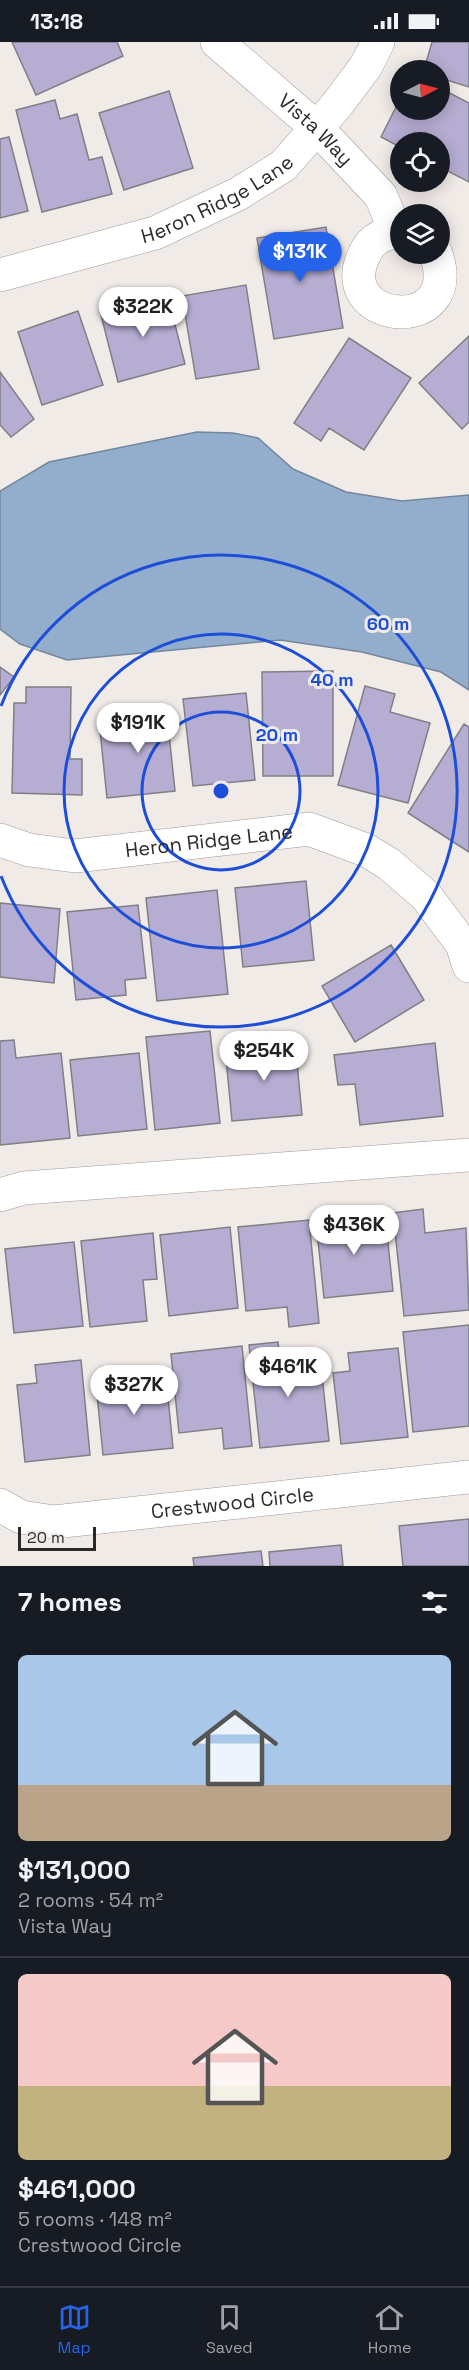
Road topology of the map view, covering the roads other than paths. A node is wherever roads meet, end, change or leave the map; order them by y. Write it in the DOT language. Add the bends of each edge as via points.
graph roads {
  1 [pos="217,42"];
  2 [pos="378,42"];
  3 [pos="318,129"];
  4 [pos="390,215"];
  5 [pos="390,234"];
  6 [pos="440,264"];
  7 [pos="0,275"];
  8 [pos="0,840"];
  9 [pos="469,966"];
  10 [pos="469,1155"];
  11 [pos="0,1195"];
  12 [pos="469,1477"];
  13 [pos="0,1505"];
  1 -- 3 [label="street, Vista Way"];
  2 -- 3 [label="street, Heron Ridge Lane" via="366,66"];
  3 -- 4 [label="street, Vista Way" via="381,196"];
  3 -- 7 [label="street, Heron Ridge Lane" via="284,166 238,194 154,233"];
  5 -- 6 [label="street, Vista Way" via="368,248 360,262 364,294 375,306 405,314 421,308 433,298 440,283"];
  8 -- 9 [label="street, Heron Ridge Lane" via="29,850 75,856 309,829 366,850 389,864 432,904 462,944"];
  10 -- 11 [label="street" via="24,1188"];
  12 -- 13 [label="street, Crestwood Circle" via="54,1522 21,1517"];
}
